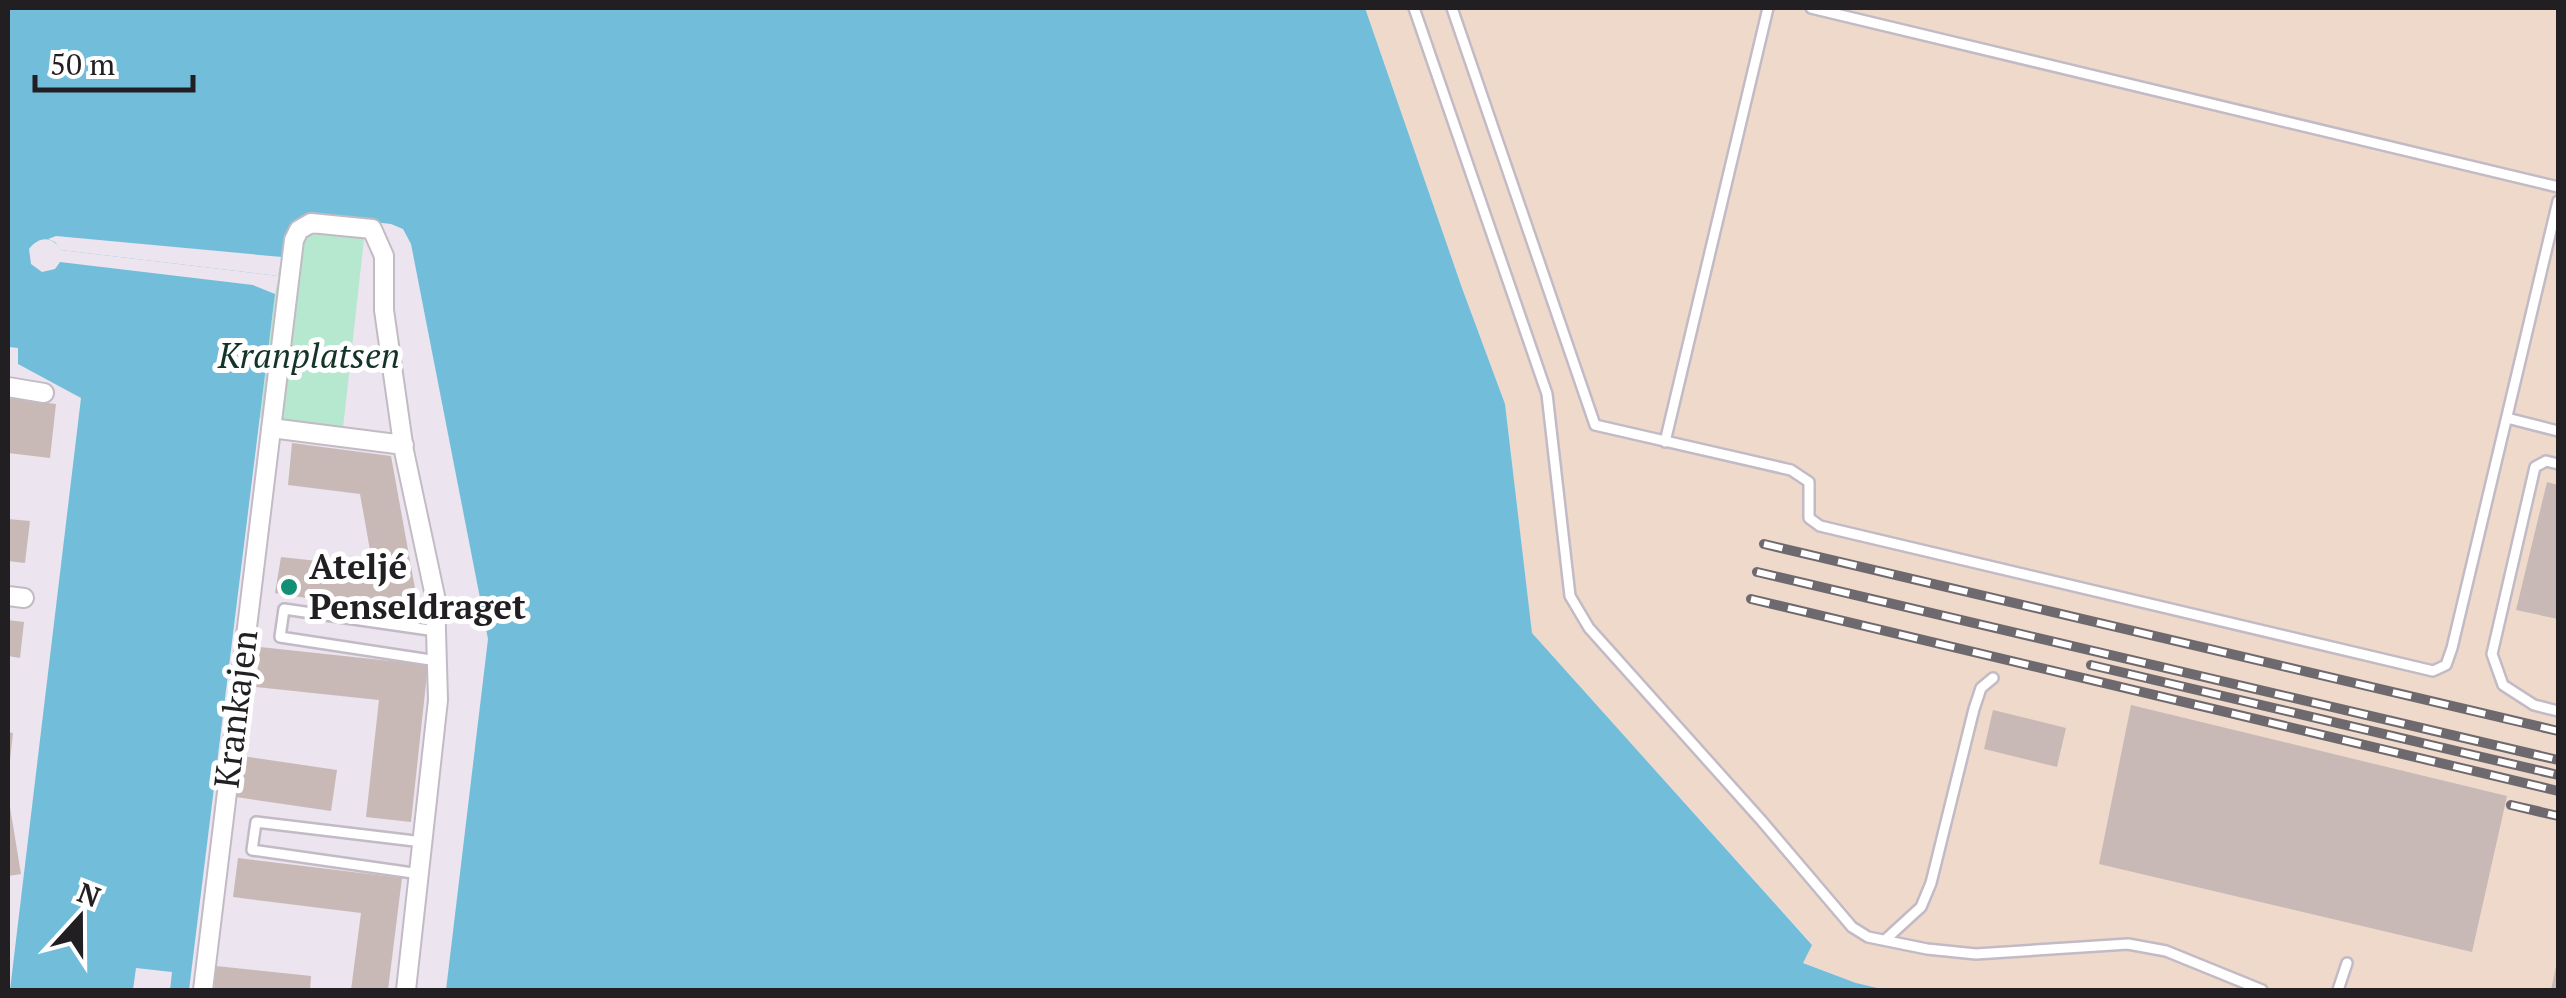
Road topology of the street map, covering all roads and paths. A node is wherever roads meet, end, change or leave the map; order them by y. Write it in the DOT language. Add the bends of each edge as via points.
graph roads {
  1 [pos="1414,8"];
  2 [pos="1452,8"];
  3 [pos="1768,8"];
  4 [pos="1812,8"];
  5 [pos="2558,187"];
  6 [pos="2558,201"];
  7 [pos="8,388"];
  8 [pos="44,392"];
  9 [pos="2507,418"];
  10 [pos="271,428"];
  11 [pos="2558,430"];
  12 [pos="1665,442"];
  13 [pos="404,445"];
  14 [pos="2558,464"];
  15 [pos="436,631"];
  16 [pos="437,661"];
  17 [pos="1993,678"];
  18 [pos="2558,710"];
  19 [pos="423,842"];
  20 [pos="420,874"];
  21 [pos="1885,940"];
  22 [pos="2346,963"];
  23 [pos="203,990"];
  24 [pos="406,990"];
  25 [pos="2262,990"];
  26 [pos="2338,990"];
  1 -- 21 [label="lane" via="1547,394 1570,596 1589,628 1852,927"];
  2 -- 12 [label="lane" via="1595,425"];
  3 -- 12 [label="lane"];
  4 -- 5 [label="lane"];
  6 -- 9 [label="lane"];
  7 -- 8 [label="street"];
  9 -- 11 [label="lane"];
  9 -- 12 [label="lane" via="2452,648 2446,666 2433,671 1820,526 1808,518 1809,482 1791,470"];
  10 -- 13 [label="street"];
  10 -- 13 [label="street, Krankajen" via="294,240 311,223 372,229 384,256 384,310"];
  10 -- 23 [label="street, Krankajen"];
  13 -- 15 [label="street, Krankajen"];
  14 -- 18 [label="lane" via="2535,467 2492,654 2503,685 2534,705"];
  15 -- 16 [label="street, Krankajen"];
  15 -- 16 [label="lane, Krankajen" via="284,609 280,637"];
  16 -- 19 [label="street, Krankajen"];
  17 -- 21 [label="lane" via="1981,688 1974,709 1921,907"];
  19 -- 20 [label="street, Krankajen"];
  19 -- 20 [label="lane, Krankajen" via="256,822 252,850"];
  20 -- 24 [label="street, Krankajen"];
  21 -- 25 [label="lane" via="1976,954 2128,944 2166,951"];
  22 -- 26 [label="lane"];
}
